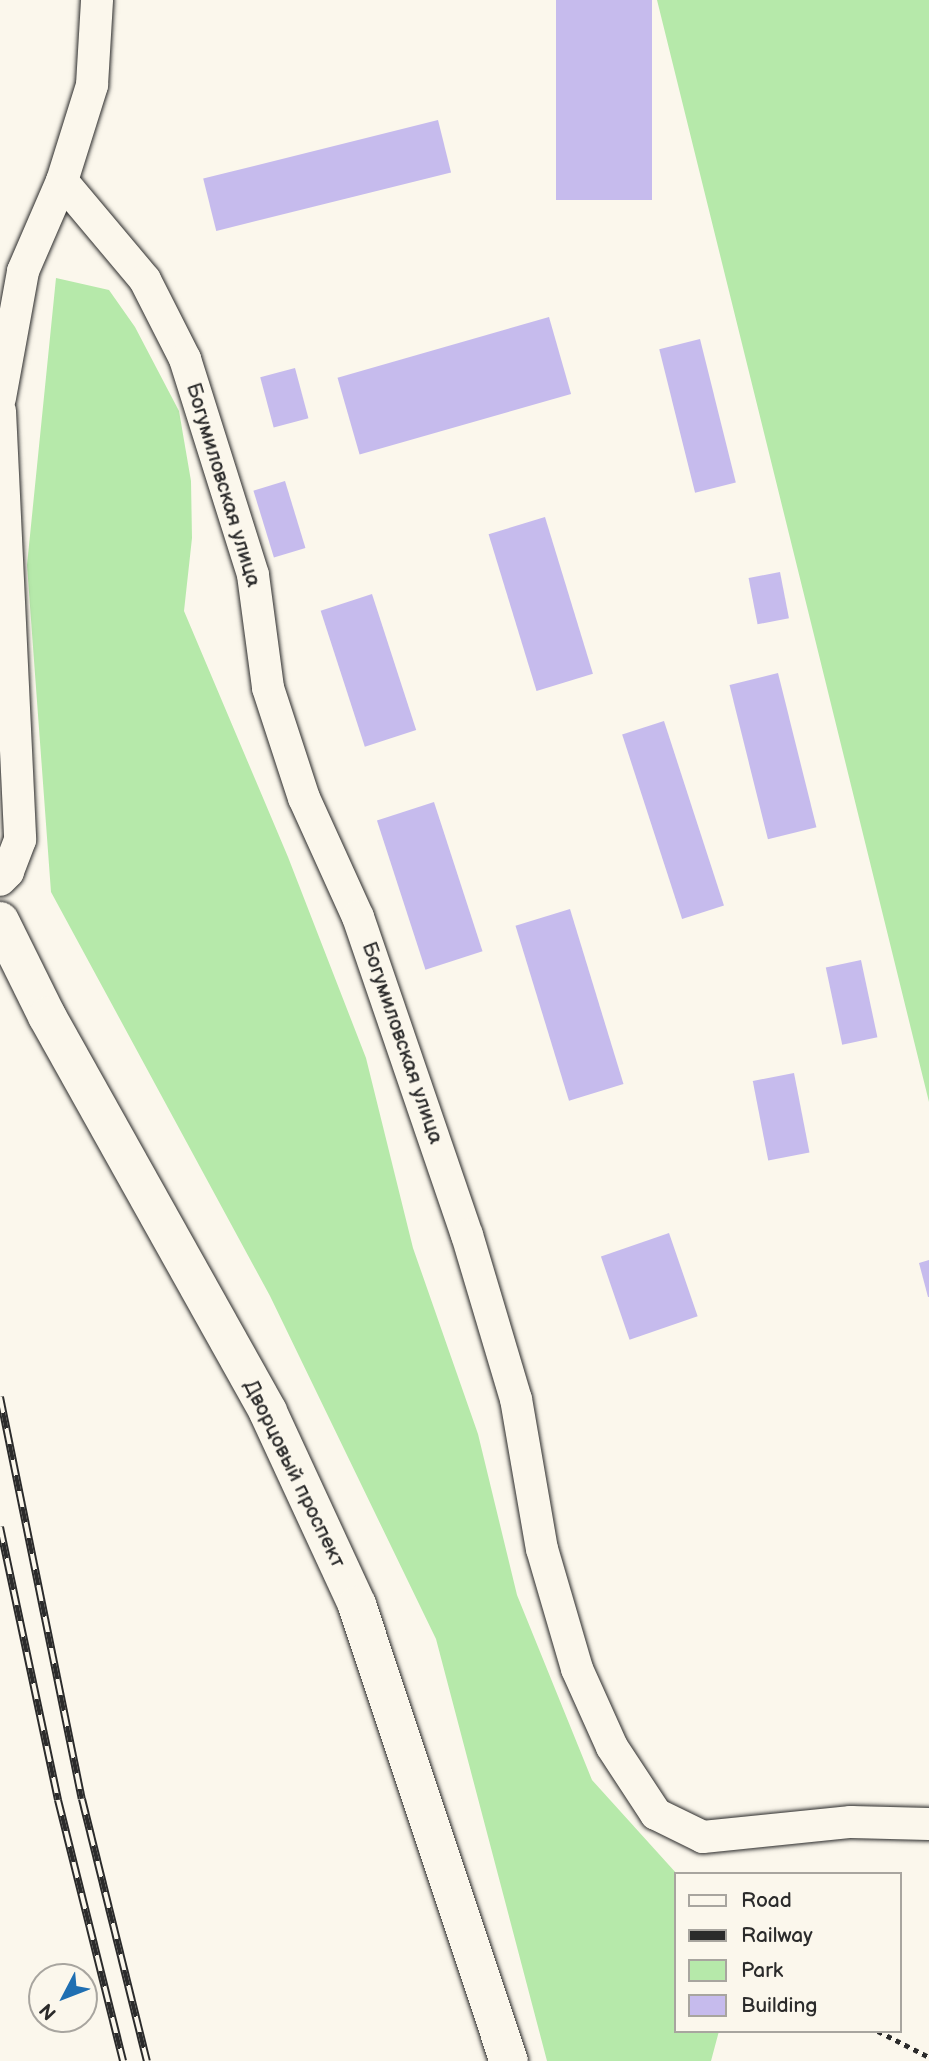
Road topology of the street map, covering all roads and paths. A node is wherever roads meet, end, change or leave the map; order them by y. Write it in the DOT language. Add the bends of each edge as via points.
graph roads {
  1 [pos="97,0"];
  2 [pos="62,181"];
  3 [pos="0,398"];
  4 [pos="0,411"];
  5 [pos="0,880"];
  6 [pos="0,921"];
  7 [pos="929,1824"];
  8 [pos="881,2033"];
  9 [pos="929,2057"];
  10 [pos="509,2061"];
  1 -- 2 [label="street" via="92,85"];
  2 -- 3 [label="street" via="23,271"];
  2 -- 7 [label="street, Богумиловская улица" via="145,280 185,359 253,575 272,701 304,798 358,917 471,1248 516,1399 542,1549 577,1669 612,1747 656,1814 702,1837 850,1822"];
  4 -- 5 [label="street" via="20,840 8,872"];
  6 -- 10 [label="main road, Дворцовый проспект" via="47,1016 268,1412 357,1605"];
  8 -- 9 [label="path"];
}
